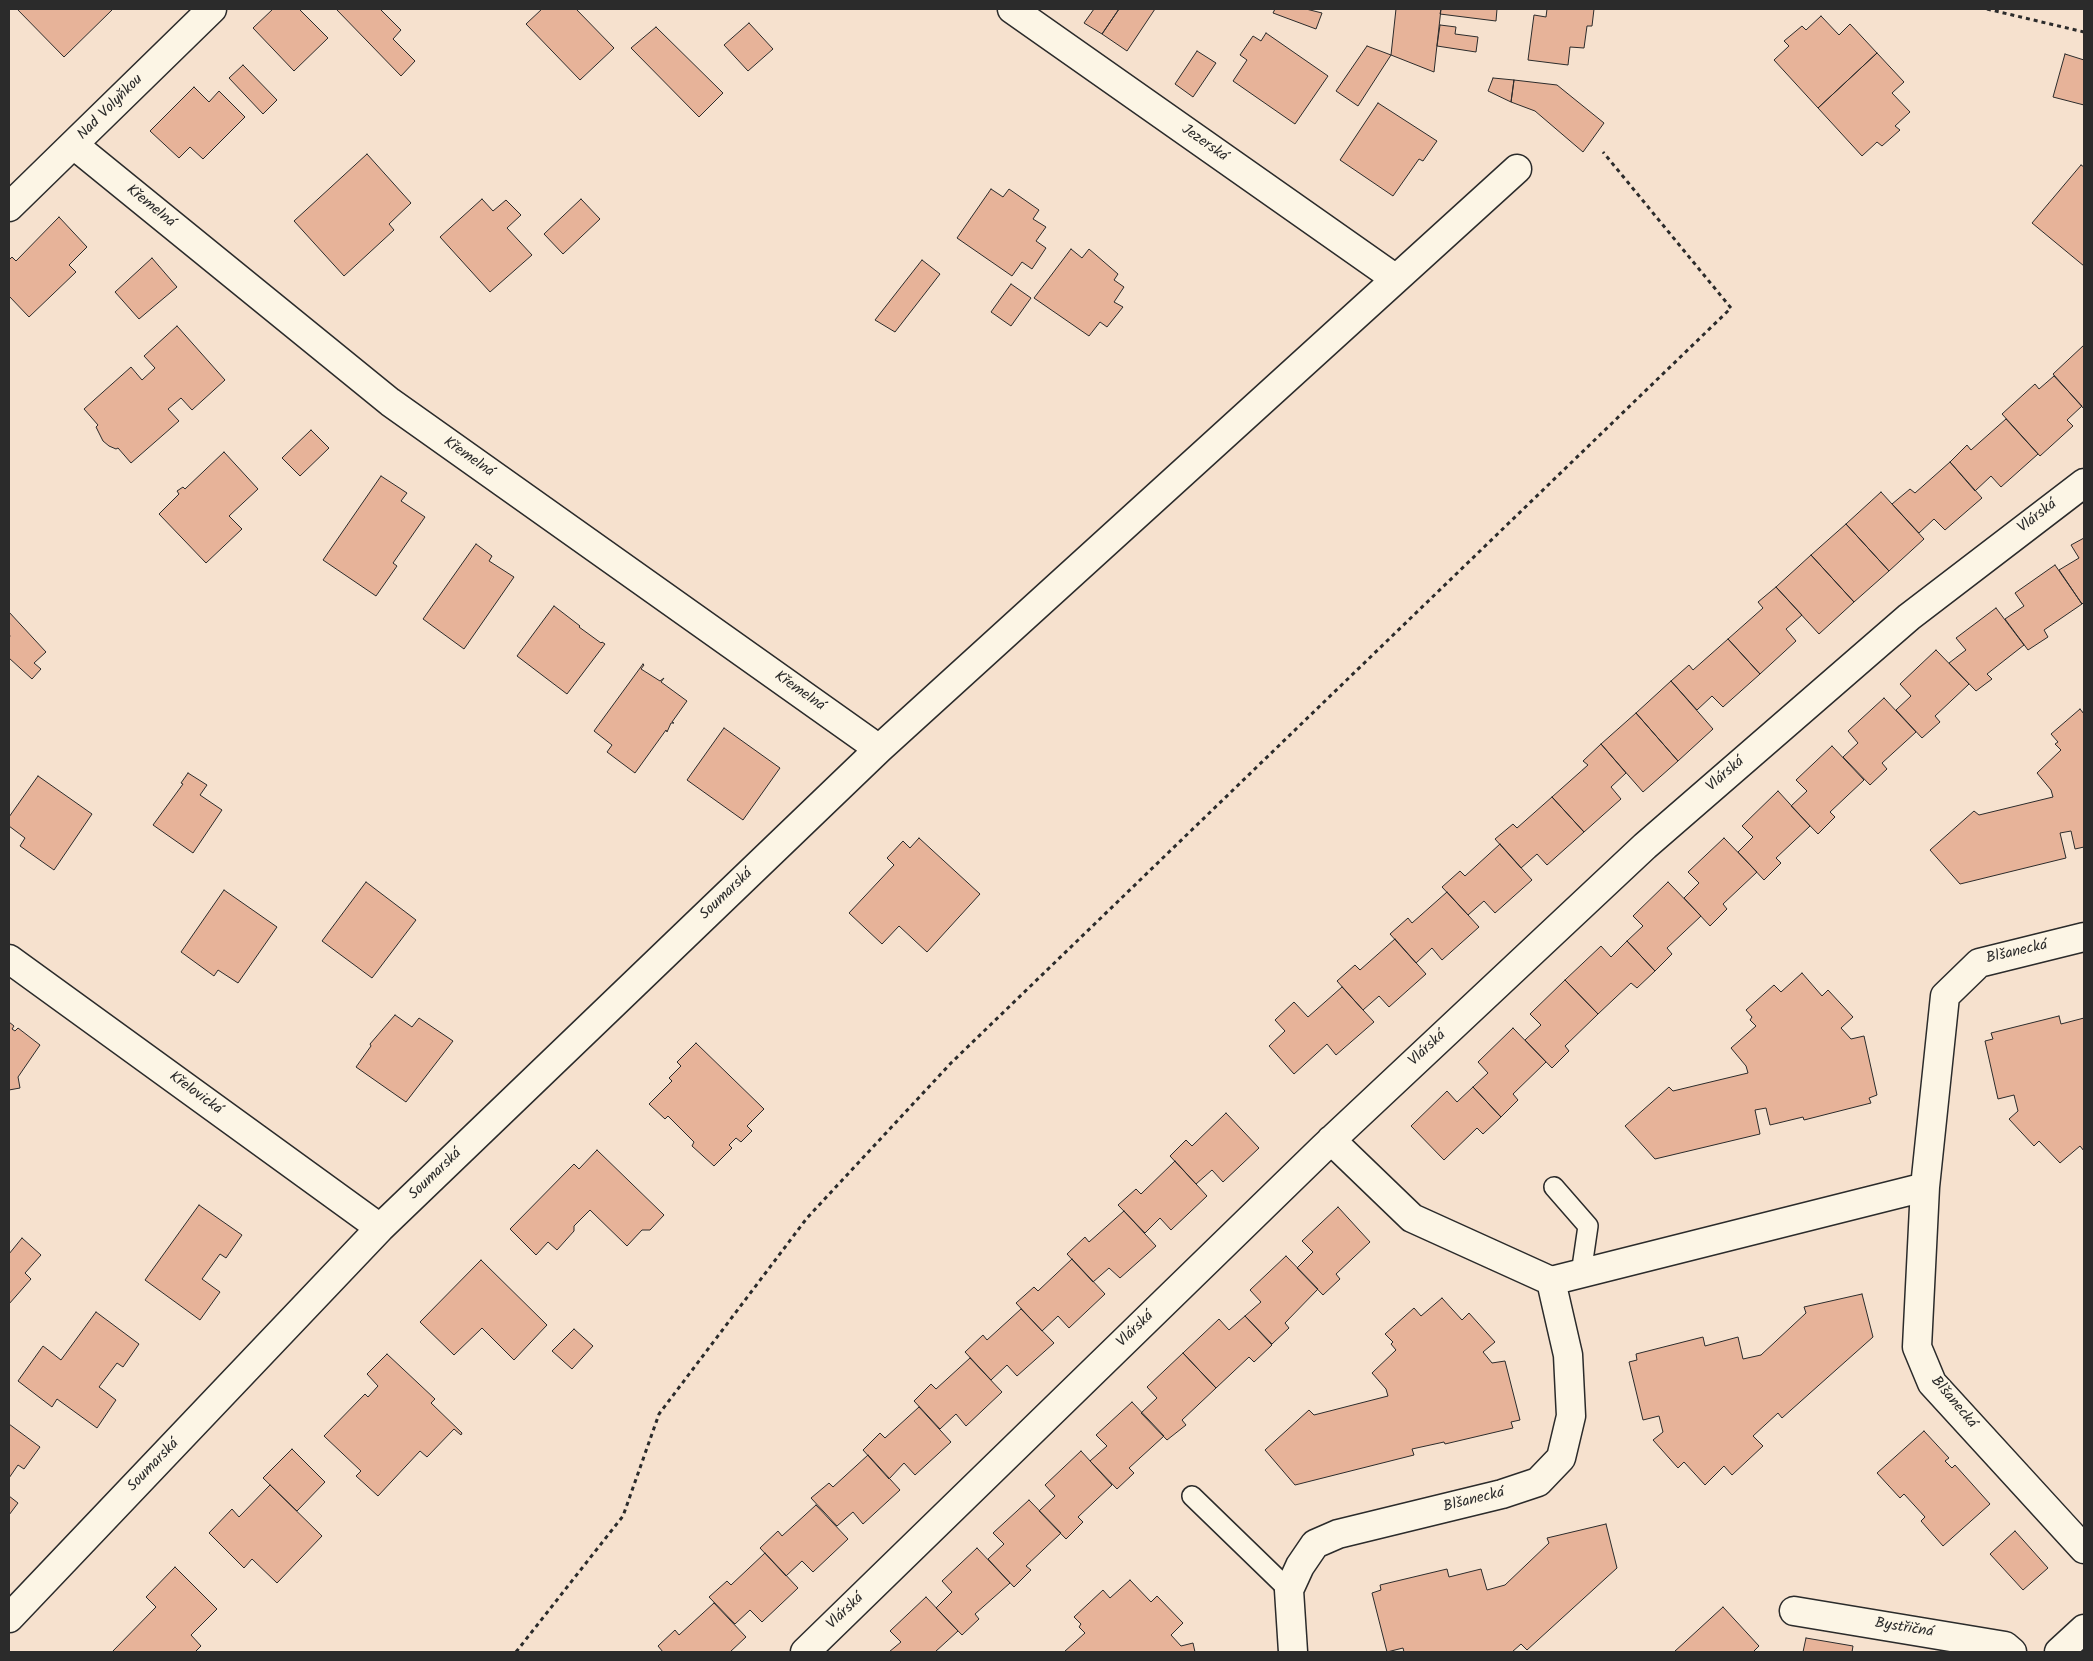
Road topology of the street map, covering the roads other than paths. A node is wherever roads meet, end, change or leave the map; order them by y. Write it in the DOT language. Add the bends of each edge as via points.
graph roads {
  1 [pos="212,9"];
  2 [pos="1012,9"];
  3 [pos="74,145"];
  4 [pos="1517,169"];
  5 [pos="9,206"];
  6 [pos="1396,279"];
  7 [pos="2084,483"];
  8 [pos="879,749"];
  9 [pos="2084,937"];
  10 [pos="9,959"];
  11 [pos="1331,1140"];
  12 [pos="1554,1187"];
  13 [pos="1925,1187"];
  14 [pos="380,1228"];
  15 [pos="1580,1274"];
  16 [pos="1551,1281"];
  17 [pos="1192,1496"];
  18 [pos="2084,1550"];
  19 [pos="1289,1590"];
  20 [pos="1794,1611"];
  21 [pos="9,1618"];
  22 [pos="2084,1629"];
  23 [pos="805,1652"];
  24 [pos="1293,1652"];
  25 [pos="2012,1652"];
  26 [pos="2059,1652"];
  1 -- 3 [label="street, Nad Volyňkou"];
  2 -- 6 [label="street, Jezerská"];
  3 -- 5 [label="street, Nad Volyňkou"];
  3 -- 8 [label="street, Křemelná" via="390,402"];
  4 -- 6 [label="street, Soumarská"];
  6 -- 8 [label="street, Soumarská"];
  7 -- 11 [label="street, Vlárská" via="1909,617 1645,846"];
  8 -- 14 [label="street, Soumarská"];
  9 -- 13 [label="street, Blšanecká" via="1978,963 1945,996"];
  10 -- 14 [label="street, Křelovická"];
  11 -- 16 [label="street" via="1412,1218"];
  11 -- 23 [label="street, Vlárská"];
  12 -- 15 [label="lane" via="1588,1226"];
  13 -- 15 [label="street"];
  13 -- 18 [label="street, Blšanecká" via="1917,1347 1932,1383"];
  14 -- 21 [label="street, Soumarská"];
  15 -- 16 [label="street"];
  16 -- 19 [label="street, Blšanecká" via="1568,1354 1571,1416 1561,1458 1538,1482 1502,1494 1338,1534 1315,1544"];
  17 -- 19 [label="lane"];
  19 -- 24 [label="street, Blšanecká"];
  20 -- 25 [label="street, Bystřičná" via="2005,1646"];
  22 -- 26 [label="street"];
}
